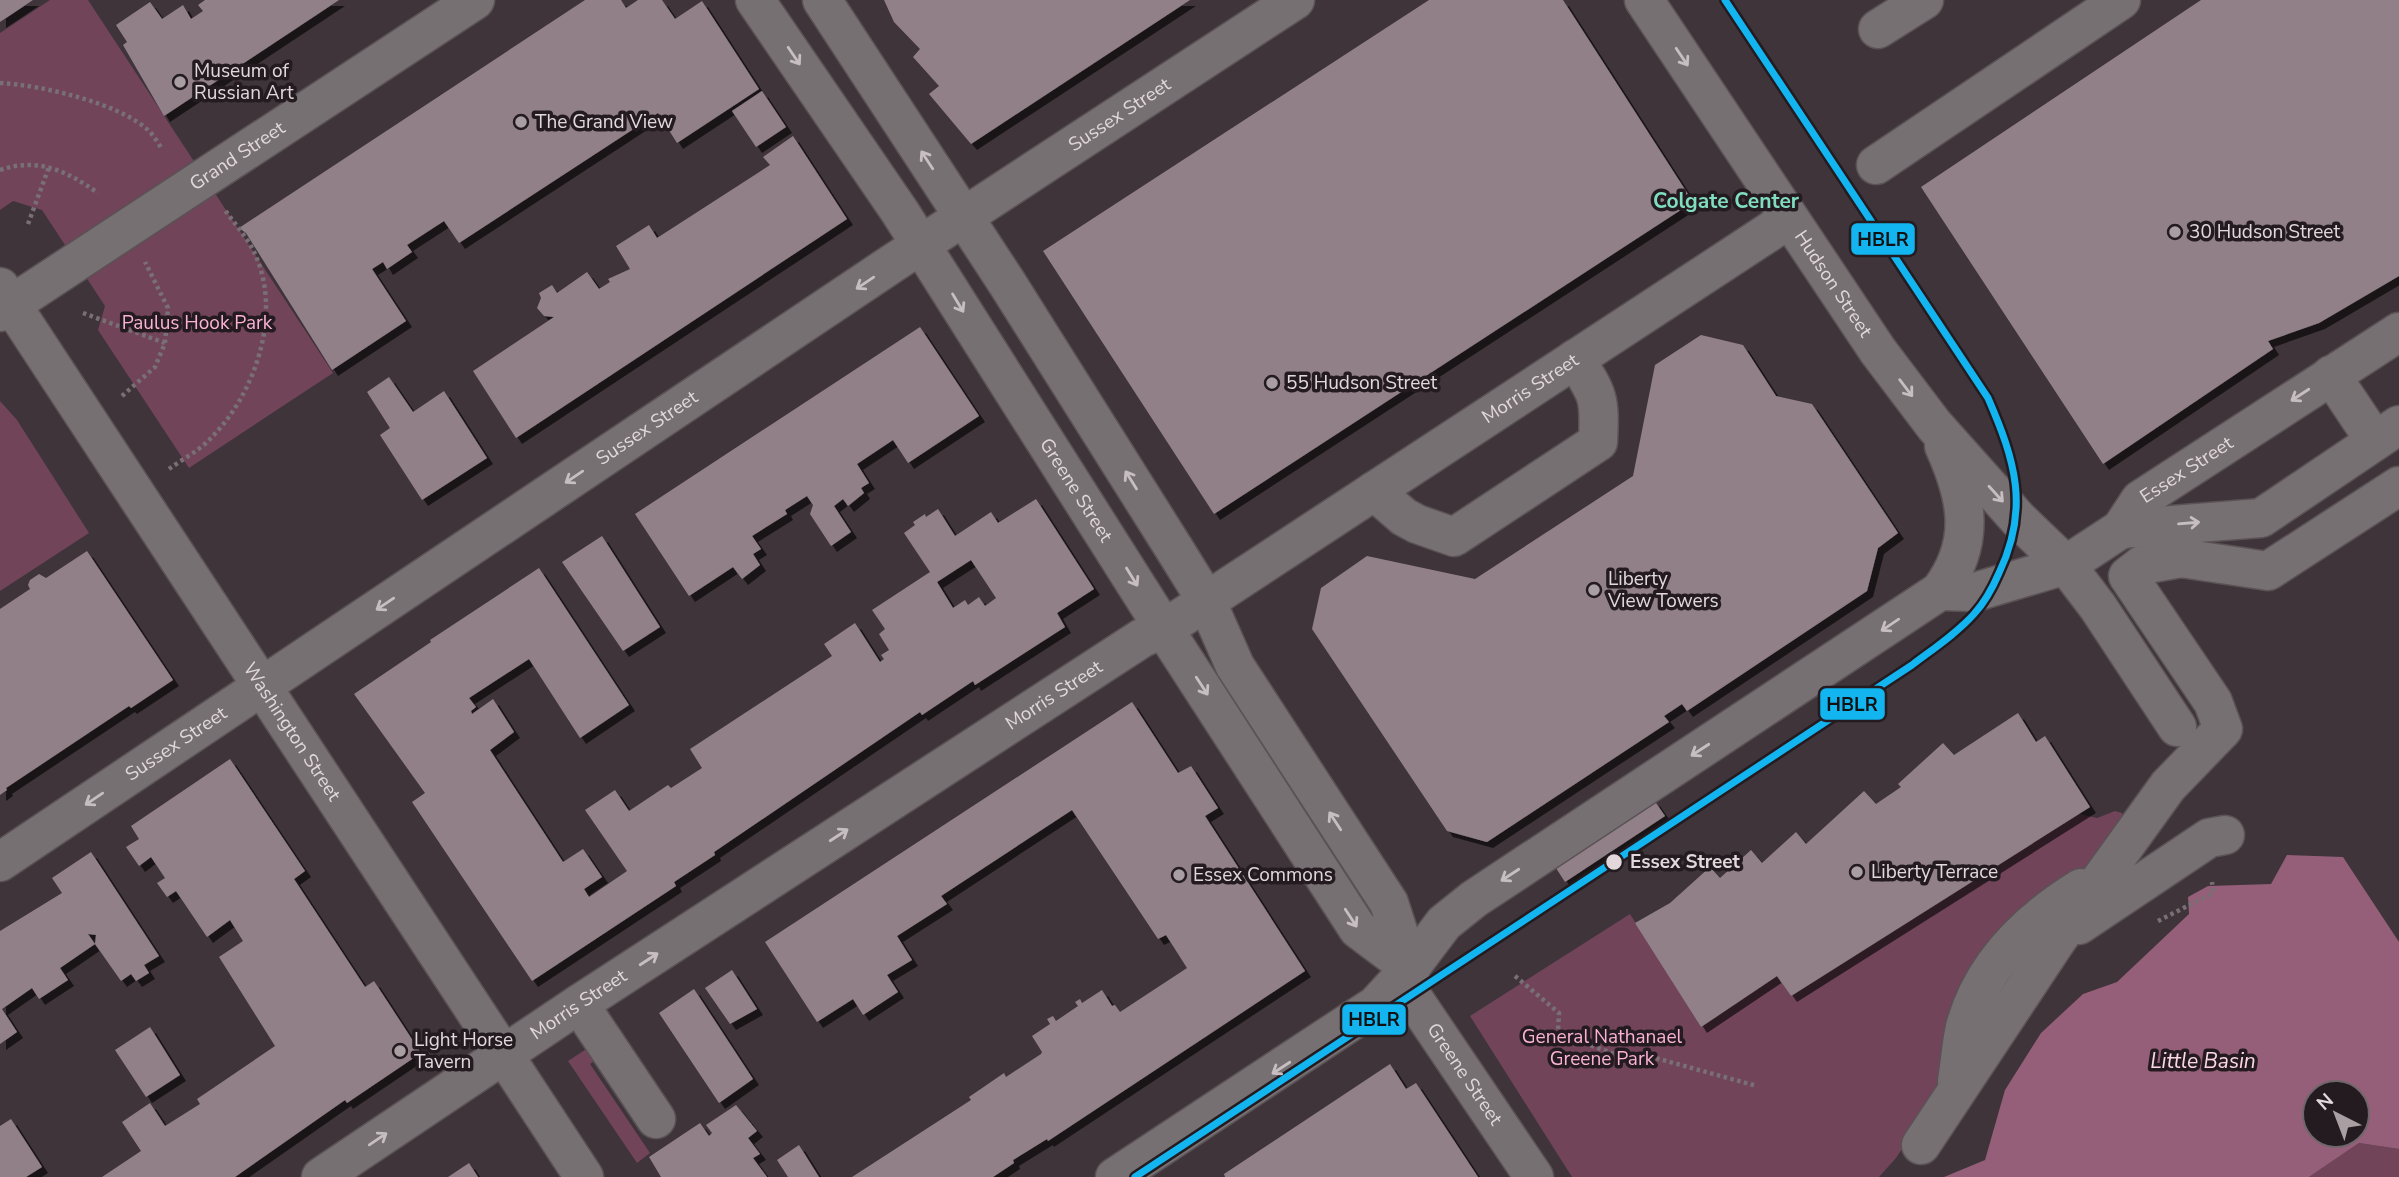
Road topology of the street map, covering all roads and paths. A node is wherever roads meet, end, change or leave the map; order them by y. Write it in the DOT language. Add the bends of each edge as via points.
graph roads {
  1 [pos="475,0"];
  2 [pos="755,0"];
  3 [pos="822,0"];
  4 [pos="1295,0"];
  5 [pos="1644,0"];
  6 [pos="1924,0"];
  7 [pos="2121,0"];
  8 [pos="1878,29"];
  9 [pos="0,83"];
  10 [pos="162,149"];
  11 [pos="1876,164"];
  12 [pos="49,167"];
  13 [pos="0,170"];
  14 [pos="98,193"];
  15 [pos="223,207"];
  16 [pos="965,218"];
  17 [pos="1788,219"];
  18 [pos="28,224"];
  19 [pos="921,245"];
  20 [pos="145,261"];
  21 [pos="4,301"];
  22 [pos="83,313"];
  23 [pos="2399,332"];
  24 [pos="165,343"];
  25 [pos="1575,359"];
  26 [pos="2331,375"];
  27 [pos="122,396"];
  28 [pos="1934,425"];
  29 [pos="2387,433"];
  30 [pos="169,469"];
  31 [pos="2399,486"];
  32 [pos="1374,491"];
  33 [pos="2121,529"];
  34 [pos="2066,565"];
  35 [pos="1940,591"];
  36 [pos="1206,600"];
  37 [pos="1164,629"];
  38 [pos="261,687"];
  39 [pos="2177,727"];
  40 [pos="2225,835"];
  41 [pos="0,862"];
  42 [pos="2107,872"];
  43 [pos="2057,940"];
  44 [pos="1410,968"];
  45 [pos="1515,976"];
  46 [pos="579,1004"];
  47 [pos="503,1055"];
  48 [pos="1757,1086"];
  49 [pos="1956,1090"];
  50 [pos="656,1119"];
  51 [pos="1921,1145"];
  52 [pos="321,1177"];
  53 [pos="584,1177"];
  54 [pos="1115,1177"];
  55 [pos="1534,1177"];
  1 -- 21 [label="street, Grand Street"];
  2 -- 19 [label="street, Greene Street, one-way"];
  16 -- 3 [label="street, Greene Street, one-way"];
  4 -- 16 [label="street, Sussex Street"];
  5 -- 17 [label="street, Hudson Street, one-way"];
  6 -- 8 [label="street"];
  7 -- 11 [label="street"];
  9 -- 10 [label="path" via="38,86 97,104 148,130"];
  12 -- 13 [label="path" via="18,164"];
  12 -- 14 [label="path"];
  12 -- 18 [label="path"];
  15 -- 30 [label="path" via="253,250 267,300 267,322 260,354 235,407 208,441"];
  16 -- 19 [label="street, Sussex Street"];
  36 -- 16 [label="street, Greene Street, one-way"];
  17 -- 25 [label="street, Morris Street"];
  17 -- 28 [label="street, Hudson Street, one-way"];
  19 -- 37 [label="street, Greene Street, one-way"];
  19 -- 38 [label="street, Sussex Street, one-way"];
  20 -- 24 [label="path" via="168,308"];
  21 -- 38 [label="street, Washington Street"];
  22 -- 24 [label="path"];
  23 -- 26 [label="street, Essex Street"];
  24 -- 27 [label="path" via="155,367"];
  25 -- 32 [label="street, Morris Street"];
  25 -- 32 [label="street" via="1595,391 1598,442 1454,537 1404,517"];
  26 -- 29 [label="street"];
  26 -- 33 [label="street, Essex Street, one-way" via="2140,500"];
  28 -- 34 [label="street, Hudson Street, one-way"];
  28 -- 35 [label="street, Hudson Street" via="1959,479 1965,522 1962,552"];
  33 -- 29 [label="street, one-way" via="2261,517"];
  31 -- 42 [label="street" via="2268,571 2181,558 2143,565 2128,576 2213,702 2223,729 2168,786"];
  32 -- 36 [label="street, Morris Street"];
  33 -- 34 [label="street, Essex Street"];
  34 -- 35 [label="street, Essex Street" via="1975,592"];
  34 -- 39 [label="street, Hudson Street"];
  35 -- 44 [label="street, one-way" via="1474,899 1444,923"];
  36 -- 37 [label="street, Morris Street"];
  44 -- 36 [label="street, Greene Street, one-way" via="1393,911 1235,666"];
  37 -- 44 [label="street, Greene Street, one-way" via="1358,929"];
  46 -- 37 [label="street, Morris Street, one-way" via="1142,638"];
  38 -- 41 [label="street, Sussex Street, one-way"];
  38 -- 47 [label="street, Washington Street"];
  40 -- 43 [label="street" via="2208,838"];
  42 -- 43 [label="street"];
  42 -- 49 [label="street" via="2063,899 2018,936 1986,976 1966,1026"];
  43 -- 49 [label="street"];
  44 -- 54 [label="street, one-way" via="1376,1005"];
  44 -- 55 [label="street, Greene Street" via="1411,995"];
  45 -- 48 [label="path" via="1559,1013 1558,1032 1567,1037 1640,1063 1652,1057"];
  46 -- 47 [label="street, Morris Street"];
  46 -- 50 [label="street"];
  52 -- 47 [label="street, Morris Street, one-way"];
  47 -- 53 [label="street, Washington Street"];
  49 -- 51 [label="street"];
}
